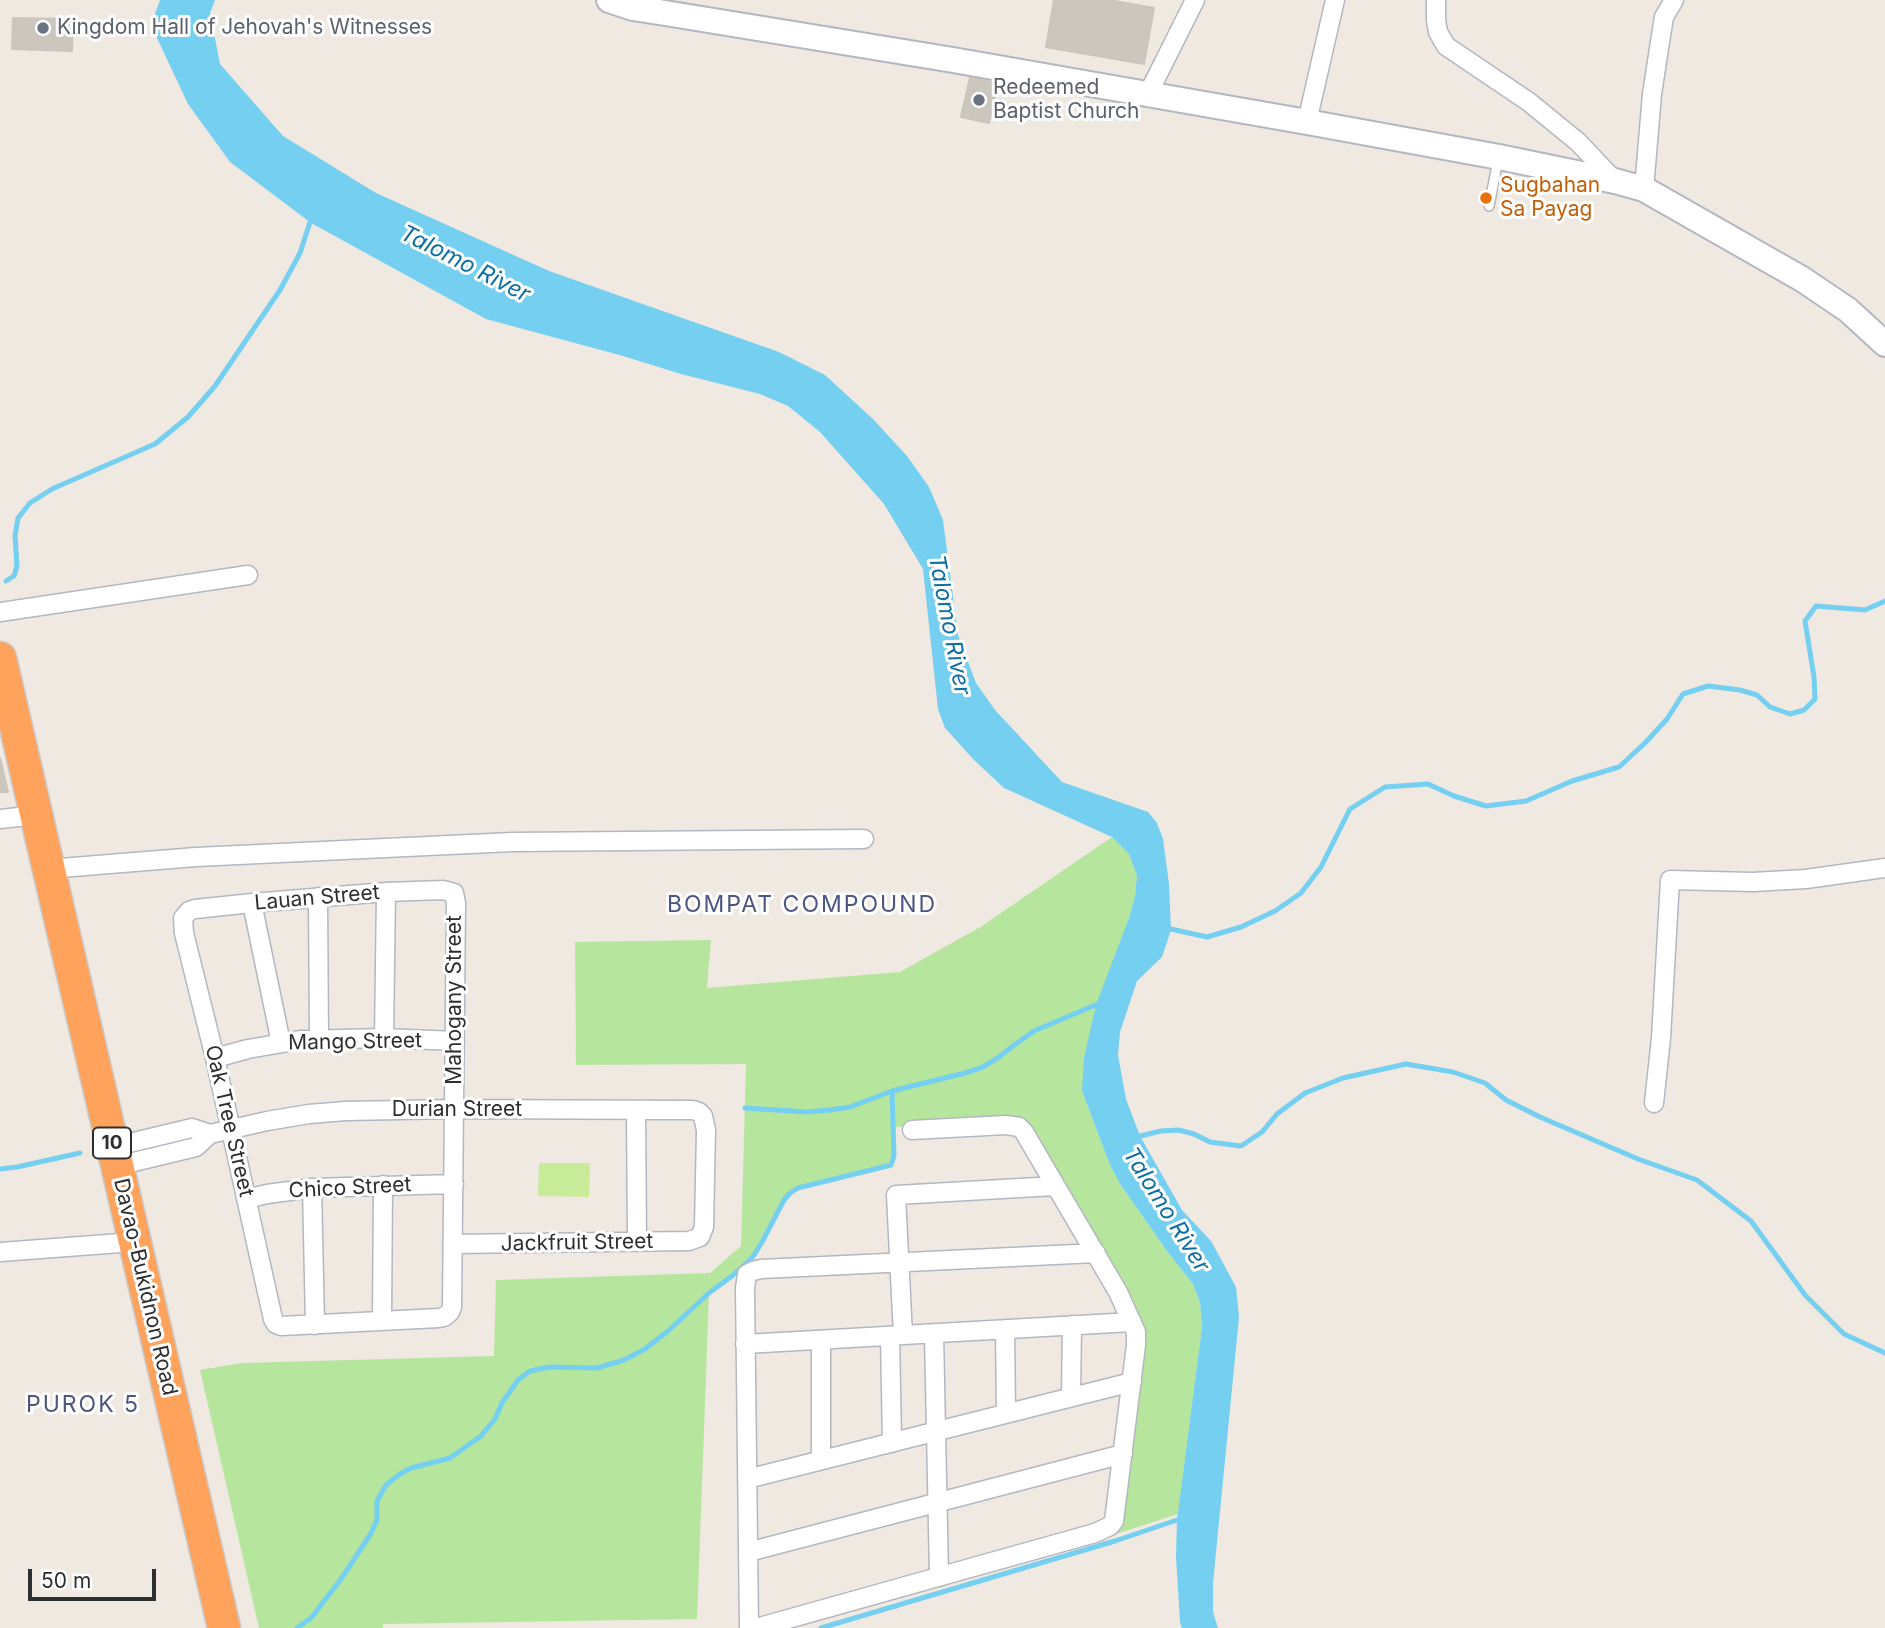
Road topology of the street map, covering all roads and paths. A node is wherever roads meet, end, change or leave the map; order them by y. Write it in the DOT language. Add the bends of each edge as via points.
graph roads {
  1 [pos="609,0"];
  2 [pos="1195,0"];
  3 [pos="1335,0"];
  4 [pos="1436,0"];
  5 [pos="1674,0"];
  6 [pos="1148,94"];
  7 [pos="1307,122"];
  8 [pos="1499,157"];
  9 [pos="1615,181"];
  10 [pos="1644,189"];
  11 [pos="1489,206"];
  12 [pos="1885,344"];
  13 [pos="248,575"];
  14 [pos="0,612"];
  15 [pos="0,659"];
  16 [pos="36,815"];
  17 [pos="0,819"];
  18 [pos="864,839"];
  19 [pos="1885,868"];
  20 [pos="48,869"];
  21 [pos="386,892"];
  22 [pos="454,893"];
  23 [pos="318,897"];
  24 [pos="251,902"];
  25 [pos="183,918"];
  26 [pos="384,1038"];
  27 [pos="319,1039"];
  28 [pos="456,1041"];
  29 [pos="281,1043"];
  30 [pos="215,1058"];
  31 [pos="1654,1103"];
  32 [pos="455,1109"];
  33 [pos="636,1110"];
  34 [pos="231,1129"];
  35 [pos="912,1130"];
  36 [pos="115,1157"];
  37 [pos="454,1184"];
  38 [pos="383,1185"];
  39 [pos="1055,1186"];
  40 [pos="312,1188"];
  41 [pos="246,1199"];
  42 [pos="701,1237"];
  43 [pos="134,1242"];
  44 [pos="637,1242"];
  45 [pos="453,1244"];
  46 [pos="0,1252"];
  47 [pos="1096,1253"];
  48 [pos="900,1263"];
  49 [pos="382,1321"];
  50 [pos="1132,1322"];
  51 [pos="315,1325"];
  52 [pos="1072,1325"];
  53 [pos="1005,1329"];
  54 [pos="934,1333"];
  55 [pos="896,1336"];
  56 [pos="821,1340"];
  57 [pos="746,1344"];
  58 [pos="1132,1382"];
  59 [pos="1071,1397"];
  60 [pos="1006,1414"];
  61 [pos="936,1431"];
  62 [pos="892,1443"];
  63 [pos="1123,1454"];
  64 [pos="821,1461"];
  65 [pos="747,1479"];
  66 [pos="937,1503"];
  67 [pos="748,1552"];
  68 [pos="939,1577"];
  69 [pos="224,1628"];
  70 [pos="749,1628"];
  71 [pos="756,1628"];
  1 -- 6 [label="street" via="633,8"];
  2 -- 6 [label="street"];
  3 -- 7 [label="street"];
  4 -- 9 [label="street" via="1438,32 1446,46 1529,102 1578,142"];
  5 -- 10 [label="street" via="1664,18"];
  6 -- 7 [label="street"];
  7 -- 8 [label="street"];
  8 -- 9 [label="street"];
  8 -- 11 [label="lane"];
  9 -- 10 [label="street"];
  10 -- 12 [label="street" via="1802,279 1848,310"];
  13 -- 14 [label="street"];
  15 -- 16 [label="highway, Davao-Bukidnon Road / 10"];
  16 -- 17 [label="street"];
  16 -- 20 [label="highway, Davao-Bukidnon Road / 10"];
  18 -- 20 [label="street" via="512,842"];
  19 -- 31 [label="street" via="1753,882 1670,880"];
  20 -- 36 [label="highway, Davao-Bukidnon Road / 10"];
  21 -- 22 [label="street, Lauan Street"];
  21 -- 23 [label="street, Lauan Street"];
  21 -- 26 [label="street"];
  22 -- 28 [label="street, Mahogany Street"];
  23 -- 24 [label="street, Lauan Street"];
  23 -- 27 [label="street"];
  24 -- 25 [label="street, Lauan Street" via="195,909"];
  24 -- 29 [label="street"];
  25 -- 30 [label="street, Oak Tree Street"];
  26 -- 27 [label="street, Mango Street"];
  26 -- 28 [label="street, Mango Street"];
  27 -- 29 [label="street, Mango Street"];
  28 -- 32 [label="street, Mahogany Street"];
  29 -- 30 [label="street, Mango Street"];
  30 -- 34 [label="street, Oak Tree Street"];
  32 -- 33 [label="street, Durian Street"];
  32 -- 34 [label="street, Durian Street" via="309,1114"];
  32 -- 37 [label="street, Mahogany Street"];
  33 -- 42 [label="street, Durian Street" via="692,1110 704,1116"];
  33 -- 44 [label="street"];
  34 -- 36 [label="street, Durian Street" via="210,1134 192,1128"];
  34 -- 41 [label="street, Oak Tree Street"];
  35 -- 39 [label="street" via="1018,1127"];
  36 -- 43 [label="highway, Davao-Bukidnon Road / 10"];
  37 -- 38 [label="street, Chico Street"];
  37 -- 45 [label="street, Mahogany Street"];
  38 -- 40 [label="street, Chico Street"];
  38 -- 49 [label="street"];
  39 -- 47 [label="street"];
  39 -- 48 [label="street" via="896,1195"];
  40 -- 41 [label="street, Chico Street"];
  40 -- 51 [label="street"];
  41 -- 51 [label="street, Oak Tree Street" via="273,1319 286,1327"];
  42 -- 44 [label="street, Jackfruit Street"];
  43 -- 46 [label="street"];
  43 -- 69 [label="highway, Davao-Bukidnon Road / 10"];
  44 -- 45 [label="street, Jackfruit Street"];
  45 -- 49 [label="street, Mahogany Street" via="452,1307 447,1315"];
  47 -- 48 [label="street"];
  47 -- 50 [label="street"];
  48 -- 55 [label="street"];
  48 -- 57 [label="street" via="747,1274"];
  49 -- 51 [label="street"];
  50 -- 52 [label="street"];
  50 -- 58 [label="street" via="1136,1332"];
  52 -- 53 [label="street"];
  52 -- 59 [label="street"];
  53 -- 54 [label="street"];
  53 -- 60 [label="street"];
  54 -- 55 [label="street"];
  54 -- 61 [label="street"];
  55 -- 56 [label="street"];
  55 -- 62 [label="street"];
  56 -- 57 [label="street"];
  56 -- 64 [label="street"];
  57 -- 65 [label="street"];
  58 -- 59 [label="street"];
  58 -- 63 [label="street"];
  59 -- 60 [label="street"];
  60 -- 61 [label="street"];
  61 -- 62 [label="street"];
  61 -- 66 [label="street"];
  62 -- 64 [label="street"];
  63 -- 66 [label="street"];
  63 -- 68 [label="street" via="1116,1514 1110,1526"];
  64 -- 65 [label="street"];
  65 -- 67 [label="street"];
  66 -- 67 [label="street"];
  66 -- 68 [label="street"];
  67 -- 70 [label="street"];
  68 -- 71 [label="street"];
}
